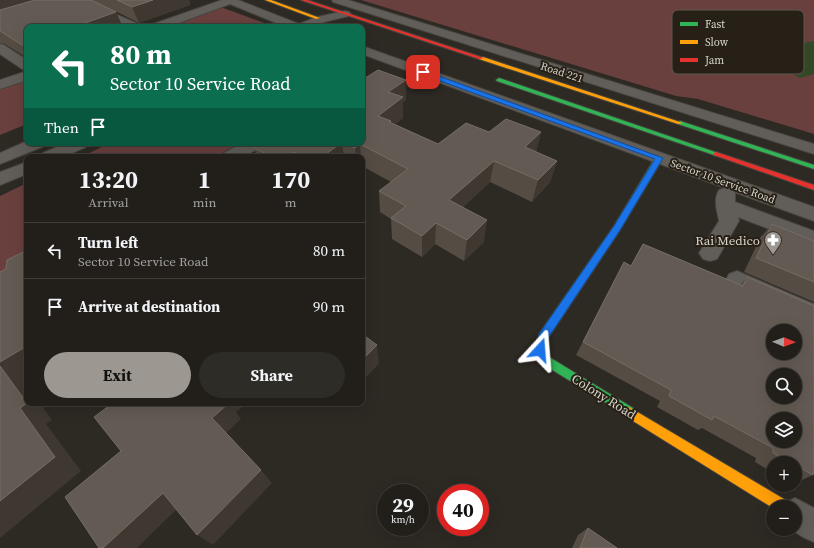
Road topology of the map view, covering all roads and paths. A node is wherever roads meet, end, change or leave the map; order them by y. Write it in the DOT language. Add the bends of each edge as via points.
graph roads {
  1 [pos="228,0"];
  2 [pos="267,0"];
  3 [pos="303,0"];
  4 [pos="337,0"];
  5 [pos="191,2"];
  6 [pos="86,4"];
  7 [pos="345,14"];
  8 [pos="321,19"];
  9 [pos="128,24"];
  10 [pos="151,24"];
  11 [pos="166,24"];
  12 [pos="289,24"];
  13 [pos="308,24"];
  14 [pos="334,24"];
  15 [pos="337,24"];
  16 [pos="0,48"];
  17 [pos="365,51"];
  18 [pos="394,62"];
  19 [pos="24,64"];
  20 [pos="0,70"];
  21 [pos="377,72"];
  22 [pos="20,77"];
  23 [pos="491,77"];
  24 [pos="0,85"];
  25 [pos="29,146"];
  26 [pos="73,146"];
  27 [pos="249,146"];
  28 [pos="814,149"];
  29 [pos="56,154"];
  30 [pos="235,154"];
  31 [pos="659,158"];
  32 [pos="0,159"];
  33 [pos="814,167"];
  34 [pos="24,168"];
  35 [pos="0,180"];
  36 [pos="726,182"];
  37 [pos="814,188"];
  38 [pos="725,205"];
  39 [pos="814,214"];
  40 [pos="814,239"];
  41 [pos="710,253"];
  42 [pos="737,280"];
  43 [pos="814,315"];
  44 [pos="773,500"];
  45 [pos="802,518"];
  46 [pos="814,526"];
  1 -- 11 [label="street"];
  1 -- 12 [label="street"];
  2 -- 8 [label="main road"];
  3 -- 7 [label="main road, Road 221"];
  4 -- 28 [label="street"];
  5 -- 10 [label="street" via="197,4 193,9"];
  6 -- 9 [label="street"];
  7 -- 8 [label="street"];
  7 -- 15 [label="street"];
  7 -- 33 [label="main road, Road 221"];
  8 -- 13 [label="street"];
  8 -- 14 [label="main road"];
  16 -- 19 [label="street"];
  17 -- 18 [label="street, Sector 10 Service Road"];
  18 -- 21 [label="street"];
  18 -- 31 [label="street, Sector 10 Service Road"];
  20 -- 22 [label="street"];
  22 -- 24 [label="street"];
  23 -- 37 [label="main road"];
  25 -- 32 [label="street"];
  26 -- 29 [label="street"];
  27 -- 30 [label="street"];
  31 -- 36 [label="street, Sector 10 Service Road"];
  31 -- 44 [label="main road, Colony Road" via="617,228 543,337 540,350 545,360"];
  34 -- 35 [label="street"];
  36 -- 38 [label="street"];
  36 -- 39 [label="street, Sector 10 Service Road"];
  38 -- 40 [label="street"];
  38 -- 41 [label="street" via="729,220"];
  42 -- 43 [label="street"];
  45 -- 46 [label="street"];
}
